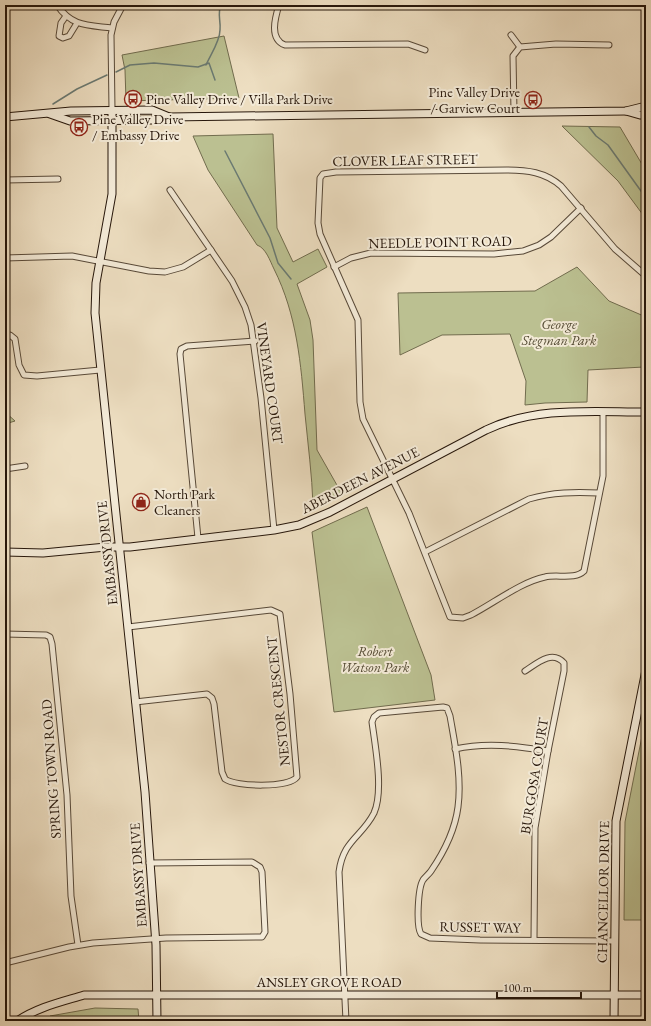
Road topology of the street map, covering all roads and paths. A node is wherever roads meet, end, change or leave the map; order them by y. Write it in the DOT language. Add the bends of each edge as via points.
graph roads {
  1 [pos="57,5"];
  2 [pos="123,5"];
  3 [pos="279,5"];
  4 [pos="66,16"];
  5 [pos="77,23"];
  6 [pos="112,28"];
  7 [pos="511,35"];
  8 [pos="609,45"];
  9 [pos="520,46"];
  10 [pos="425,50"];
  11 [pos="646,106"];
  12 [pos="112,110"];
  13 [pos="626,111"];
  14 [pos="514,112"];
  15 [pos="50,114"];
  16 [pos="646,115"];
  17 [pos="5,117"];
  18 [pos="169,117"];
  19 [pos="112,120"];
  20 [pos="58,179"];
  21 [pos="5,180"];
  22 [pos="170,190"];
  23 [pos="581,208"];
  24 [pos="211,250"];
  25 [pos="5,258"];
  26 [pos="100,261"];
  27 [pos="334,267"];
  28 [pos="646,276"];
  29 [pos="5,335"];
  30 [pos="255,341"];
  31 [pos="100,370"];
  32 [pos="603,412"];
  33 [pos="646,412"];
  34 [pos="25,466"];
  35 [pos="5,469"];
  36 [pos="393,478"];
  37 [pos="599,493"];
  38 [pos="274,530"];
  39 [pos="198,538"];
  40 [pos="119,547"];
  41 [pos="5,552"];
  42 [pos="425,552"];
  43 [pos="128,627"];
  44 [pos="5,634"];
  45 [pos="646,670"];
  46 [pos="525,672"];
  47 [pos="135,702"];
  48 [pos="455,749"];
  49 [pos="548,751"];
  50 [pos="149,863"];
  51 [pos="155,939"];
  52 [pos="534,940"];
  53 [pos="614,941"];
  54 [pos="78,945"];
  55 [pos="5,963"];
  56 [pos="157,994"];
  57 [pos="346,994"];
  58 [pos="614,995"];
  59 [pos="646,995"];
  60 [pos="17,1021"];
  61 [pos="157,1021"];
  62 [pos="346,1021"];
  63 [pos="614,1021"];
  1 -- 4 [label="street"];
  2 -- 6 [label="street"];
  3 -- 10 [label="street" via="275,35 280,43 285,45 408,44"];
  4 -- 5 [label="street"];
  4 -- 5 [label="street" via="61,23 59,36 66,38"];
  5 -- 6 [label="street"];
  6 -- 12 [label="street"];
  7 -- 9 [label="street"];
  8 -- 9 [label="street"];
  9 -- 14 [label="street" via="513,56"];
  11 -- 13 [label="street"];
  12 -- 15 [label="street"];
  12 -- 18 [label="street" via="152,110"];
  12 -- 19 [label="street, EMBASSY DRIVE"];
  13 -- 14 [label="street"];
  13 -- 16 [label="street"];
  14 -- 18 [label="street"];
  15 -- 17 [label="street"];
  15 -- 19 [label="street" via="70,121"];
  18 -- 19 [label="street" via="152,120"];
  19 -- 26 [label="street, EMBASSY DRIVE" via="112,194"];
  20 -- 21 [label="street"];
  22 -- 24 [label="street, VINEYARD COURT"];
  23 -- 27 [label="street, NEEDLE POINT ROAD" via="551,237 523,251 494,254 371,253 351,258"];
  23 -- 27 [label="street, CLOVER LEAF STREET" via="556,182 527,170 327,172 320,178 318,223 321,239"];
  23 -- 28 [label="street, CLOVER LEAF STREET" via="620,254"];
  24 -- 26 [label="street" via="183,267 165,272"];
  24 -- 30 [label="street, VINEYARD COURT" via="241,297"];
  25 -- 26 [label="street" via="72,256"];
  26 -- 31 [label="street, EMBASSY DRIVE" via="94,300"];
  27 -- 36 [label="street, CLOVER LEAF STREET" via="358,320 360,402 363,419"];
  29 -- 31 [label="street" via="15,339 19,365 24,376"];
  30 -- 38 [label="street, VINEYARD COURT"];
  30 -- 39 [label="street" via="187,346 180,354"];
  31 -- 40 [label="street, EMBASSY DRIVE"];
  32 -- 33 [label="street, ABERDEEN AVENUE"];
  32 -- 36 [label="street, ABERDEEN AVENUE" via="546,413 514,418"];
  32 -- 37 [label="street" via="603,476"];
  34 -- 35 [label="street"];
  36 -- 38 [label="street, ABERDEEN AVENUE" via="320,516 299,525"];
  36 -- 42 [label="street, CLOVER LEAF STREET"];
  37 -- 42 [label="street" via="564,492 529,499"];
  37 -- 42 [label="street, CLOVER LEAF STREET" via="586,564 580,575 556,575 531,581 463,618 450,617 447,612"];
  38 -- 39 [label="street, ABERDEEN AVENUE"];
  39 -- 40 [label="street, ABERDEEN AVENUE"];
  40 -- 41 [label="street, ABERDEEN AVENUE" via="43,553"];
  40 -- 43 [label="street, EMBASSY DRIVE"];
  43 -- 47 [label="street, EMBASSY DRIVE"];
  43 -- 47 [label="street, NESTOR CRESCENT" via="271,610 280,614 297,776 291,782 279,784 236,783 225,779 214,704 207,694"];
  44 -- 54 [label="street, SPRING TOWN ROAD" via="46,635 50,637 52,644 68,795 71,896"];
  45 -- 53 [label="street, CHANCELLOR DRIVE" via="616,822"];
  46 -- 49 [label="street, BURGOSA COURT" via="546,658 556,658 564,663"];
  47 -- 50 [label="street, EMBASSY DRIVE" via="145,792"];
  48 -- 49 [label="street" via="489,745"];
  48 -- 52 [label="street, RUSSET WAY" via="458,794 455,822 446,846 431,872 423,880 419,931 430,938"];
  48 -- 57 [label="street, RUSSET WAY" via="449,711 443,707 395,710 374,717 372,722 379,781 377,802 370,820 345,849 340,861"];
  49 -- 52 [label="street, BURGOSA COURT" via="535,828"];
  50 -- 51 [label="street, EMBASSY DRIVE"];
  50 -- 51 [label="street" via="252,862 260,866 262,879 265,923 262,937"];
  51 -- 54 [label="street"];
  51 -- 56 [label="street, EMBASSY DRIVE"];
  52 -- 53 [label="street, RUSSET WAY"];
  53 -- 58 [label="street, CHANCELLOR DRIVE"];
  54 -- 55 [label="street"];
  56 -- 57 [label="street, ANSLEY GROVE ROAD"];
  56 -- 60 [label="street, ANSLEY GROVE ROAD" via="84,995 62,1000"];
  56 -- 61 [label="street, EMBASSY DRIVE"];
  57 -- 58 [label="street, ANSLEY GROVE ROAD"];
  57 -- 62 [label="street"];
  58 -- 59 [label="street, ANSLEY GROVE ROAD"];
  58 -- 63 [label="street, CHANCELLOR DRIVE"];
}
